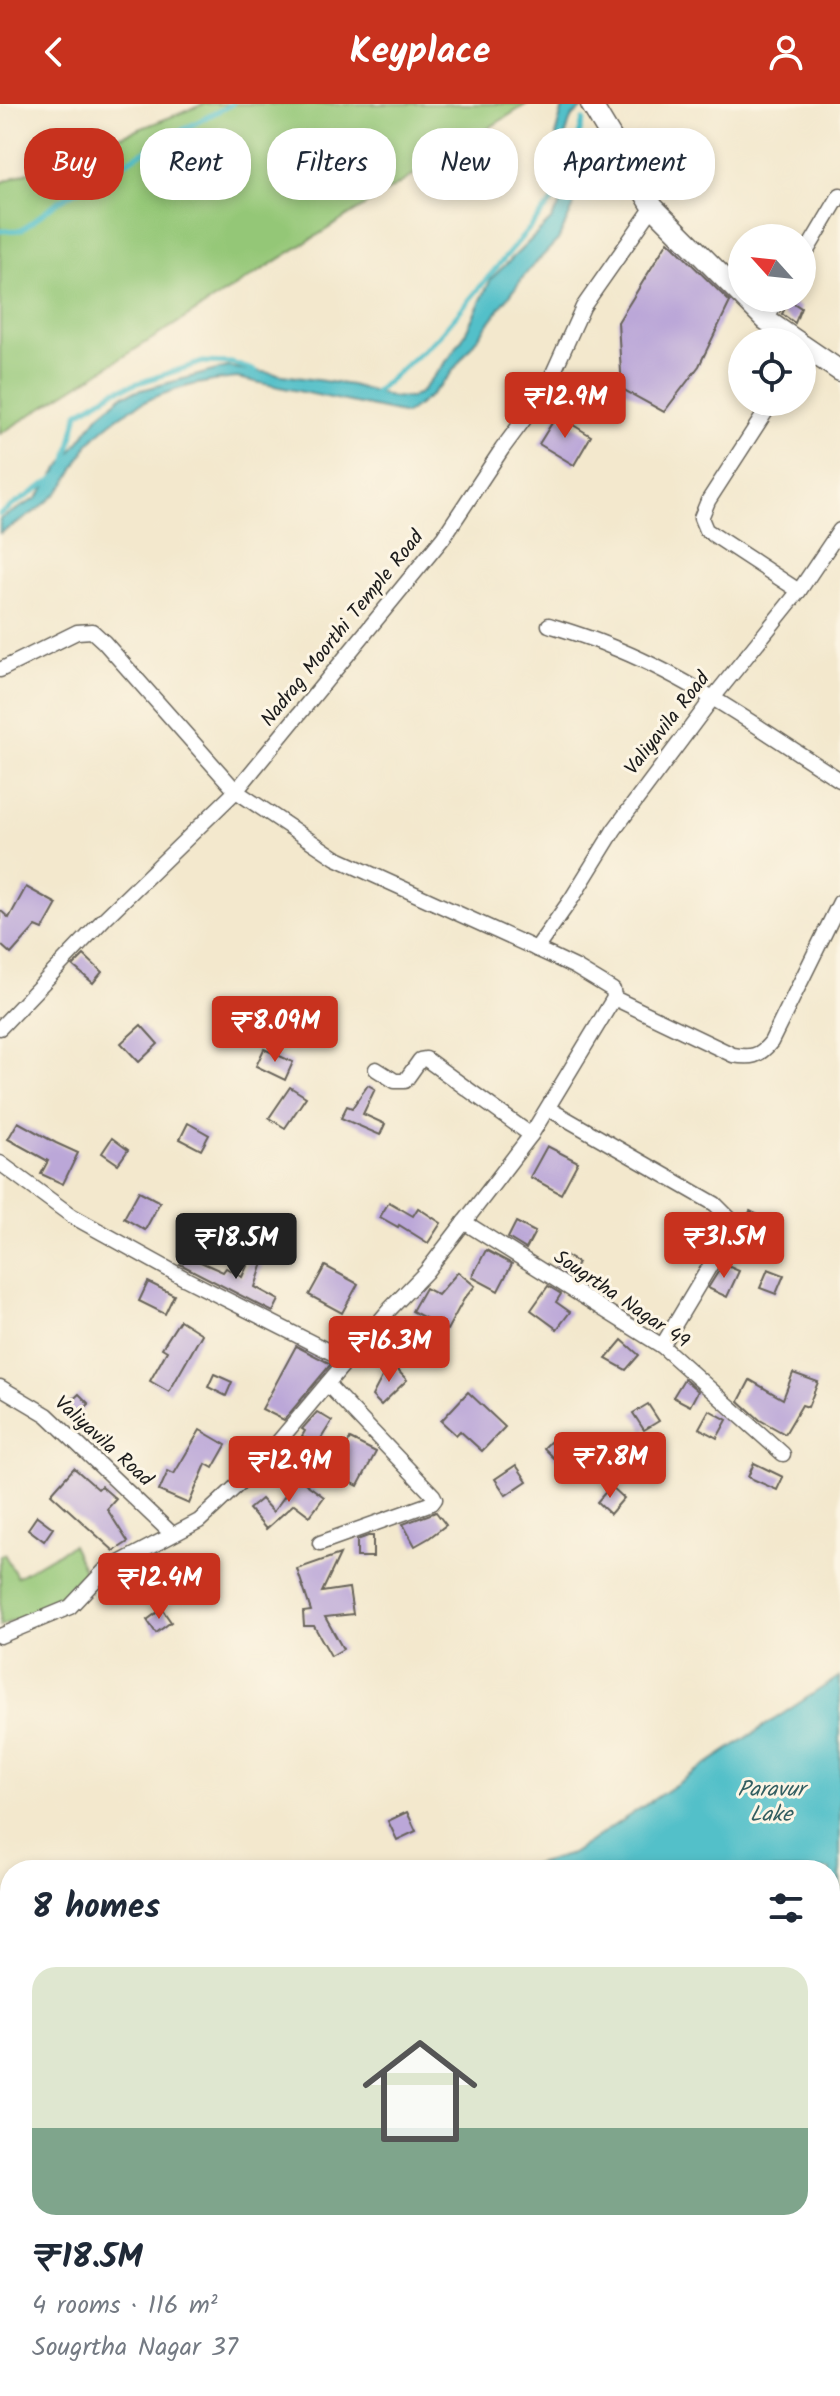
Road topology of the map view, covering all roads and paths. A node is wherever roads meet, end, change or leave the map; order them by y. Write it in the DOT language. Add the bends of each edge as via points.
graph roads {
  1 [pos="591,104"];
  2 [pos="840,195"];
  3 [pos="653,207"];
  4 [pos="816,235"];
  5 [pos="728,282"];
  6 [pos="758,312"];
  7 [pos="771,312"];
  8 [pos="766,320"];
  9 [pos="776,328"];
  10 [pos="816,356"];
  11 [pos="840,371"];
  12 [pos="763,416"];
  13 [pos="840,530"];
  14 [pos="799,591"];
  15 [pos="549,625"];
  16 [pos="0,670"];
  17 [pos="712,699"];
  18 [pos="840,780"];
  19 [pos="236,791"];
  20 [pos="840,902"];
  21 [pos="536,949"];
  22 [pos="614,998"];
  23 [pos="0,1028"];
  24 [pos="376,1069"];
  25 [pos="549,1109"];
  26 [pos="531,1135"];
  27 [pos="0,1163"];
  28 [pos="464,1222"];
  29 [pos="662,1346"];
  30 [pos="346,1360"];
  31 [pos="327,1384"];
  32 [pos="0,1387"];
  33 [pos="783,1454"];
  34 [pos="172,1534"];
  35 [pos="320,1543"];
  36 [pos="0,1636"];
  1 -- 3 [label="main road"];
  2 -- 4 [label="street"];
  3 -- 5 [label="main road"];
  3 -- 19 [label="street, Nadrag Moorthi Temple Road" via="583,307 545,391 443,538"];
  6 -- 8 [label="main road"];
  7 -- 8 [label="street"];
  8 -- 9 [label="main road"];
  10 -- 11 [label="main road"];
  12 -- 14 [label="street" via="701,518 706,530"];
  13 -- 14 [label="street, Valiyavila Road"];
  14 -- 17 [label="street, Valiyavila Road"];
  15 -- 17 [label="street" via="608,645"];
  16 -- 19 [label="street" via="77,632 92,631"];
  17 -- 18 [label="street"];
  17 -- 21 [label="street, Valiyavila Road" via="614,830"];
  19 -- 21 [label="street" via="336,858"];
  19 -- 23 [label="street, Nadrag Moorthi Temple Road"];
  20 -- 22 [label="street" via="763,1053 751,1058 733,1055"];
  21 -- 22 [label="street" via="613,990"];
  22 -- 25 [label="street"];
  24 -- 26 [label="street" via="405,1081 426,1059"];
  25 -- 26 [label="street"];
  25 -- 29 [label="street" via="715,1204 730,1219 728,1235"];
  26 -- 28 [label="street"];
  27 -- 30 [label="street" via="72,1216"];
  28 -- 29 [label="street, Sougrtha Nagar 49"];
  28 -- 30 [label="street"];
  29 -- 33 [label="street, Sougrtha Nagar 49"];
  30 -- 31 [label="street"];
  31 -- 34 [label="street" via="258,1466 199,1521"];
  31 -- 35 [label="street" via="435,1499"];
  32 -- 34 [label="street, Valiyavila Road" via="47,1415"];
  34 -- 36 [label="street" via="104,1571 70,1607"];
}
